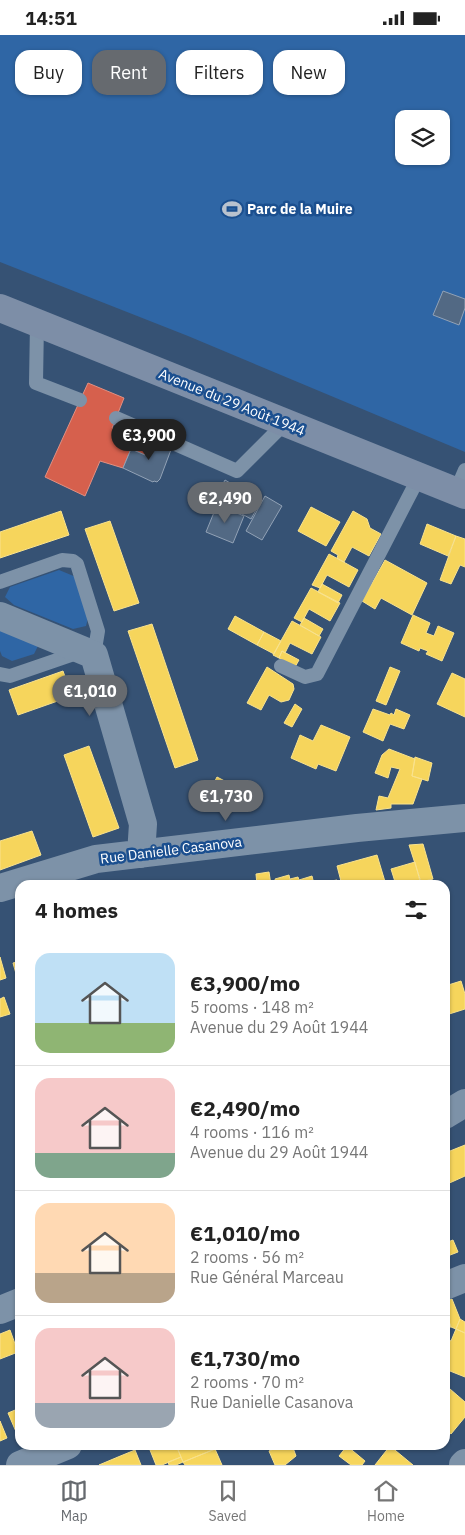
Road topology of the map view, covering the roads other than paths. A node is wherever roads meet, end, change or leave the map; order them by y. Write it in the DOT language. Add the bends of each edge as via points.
graph roads {
  1 [pos="0,308"];
  2 [pos="37,323"];
  3 [pos="80,400"];
  4 [pos="116,418"];
  5 [pos="285,423"];
  6 [pos="419,477"];
  7 [pos="462,485"];
  8 [pos="0,582"];
  9 [pos="0,616"];
  10 [pos="89,653"];
  11 [pos="281,666"];
  12 [pos="0,674"];
  13 [pos="465,818"];
  14 [pos="141,853"];
  15 [pos="26,880"];
  16 [pos="15,883"];
  17 [pos="0,888"];
  18 [pos="465,1103"];
  19 [pos="450,1112"];
  20 [pos="465,1278"];
  21 [pos="450,1284"];
  22 [pos="15,1304"];
  23 [pos="0,1310"];
  24 [pos="56,1450"];
  25 [pos="20,1465"];
  1 -- 2 [label="main road, Avenue du 29 Août 1944"];
  2 -- 3 [label="lane" via="36,383"];
  2 -- 5 [label="main road, Avenue du 29 Août 1944"];
  4 -- 5 [label="lane" via="237,471"];
  5 -- 6 [label="main road, Avenue du 29 Août 1944"];
  6 -- 7 [label="main road, Avenue du 29 Août 1944"];
  6 -- 11 [label="lane" via="317,674 305,677"];
  8 -- 10 [label="lane" via="62,560 77,564 98,631"];
  9 -- 10 [label="street"];
  10 -- 12 [label="lane" via="10,676"];
  10 -- 14 [label="street" via="143,824"];
  13 -- 14 [label="street, Rue Danielle Casanova"];
  14 -- 15 [label="street, Rue Danielle Casanova" via="96,859"];
  16 -- 17 [label="street, Rue Danielle Casanova"];
  18 -- 19 [label="street"];
  20 -- 21 [label="street"];
  22 -- 23 [label="street"];
  24 -- 25 [label="street"];
}
